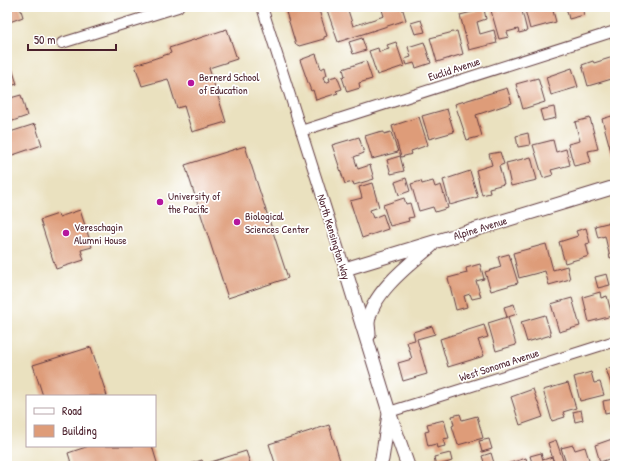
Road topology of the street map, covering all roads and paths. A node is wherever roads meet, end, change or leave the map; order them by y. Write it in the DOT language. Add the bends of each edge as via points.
graph roads {
  1 [pos="178,7"];
  2 [pos="262,7"];
  3 [pos="615,31"];
  4 [pos="62,43"];
  5 [pos="301,131"];
  6 [pos="615,187"];
  7 [pos="436,241"];
  8 [pos="344,269"];
  9 [pos="615,341"];
  10 [pos="370,351"];
  11 [pos="390,412"];
  12 [pos="380,466"];
  13 [pos="408,466"];
  1 -- 4 [label="street"];
  2 -- 5 [label="street, North Kensington Way"];
  3 -- 5 [label="street, Euclid Avenue"];
  5 -- 8 [label="street, North Kensington Way"];
  6 -- 7 [label="street, Alpine Avenue"];
  7 -- 8 [label="street, Alpine Avenue"];
  7 -- 10 [label="street" via="403,269 376,301 368,322"];
  8 -- 10 [label="street, North Kensington Way"];
  9 -- 11 [label="street, West Sonoma Avenue"];
  10 -- 11 [label="street, North Kensington Way"];
  11 -- 12 [label="street"];
  11 -- 13 [label="street, North Kensington Way"];
}
